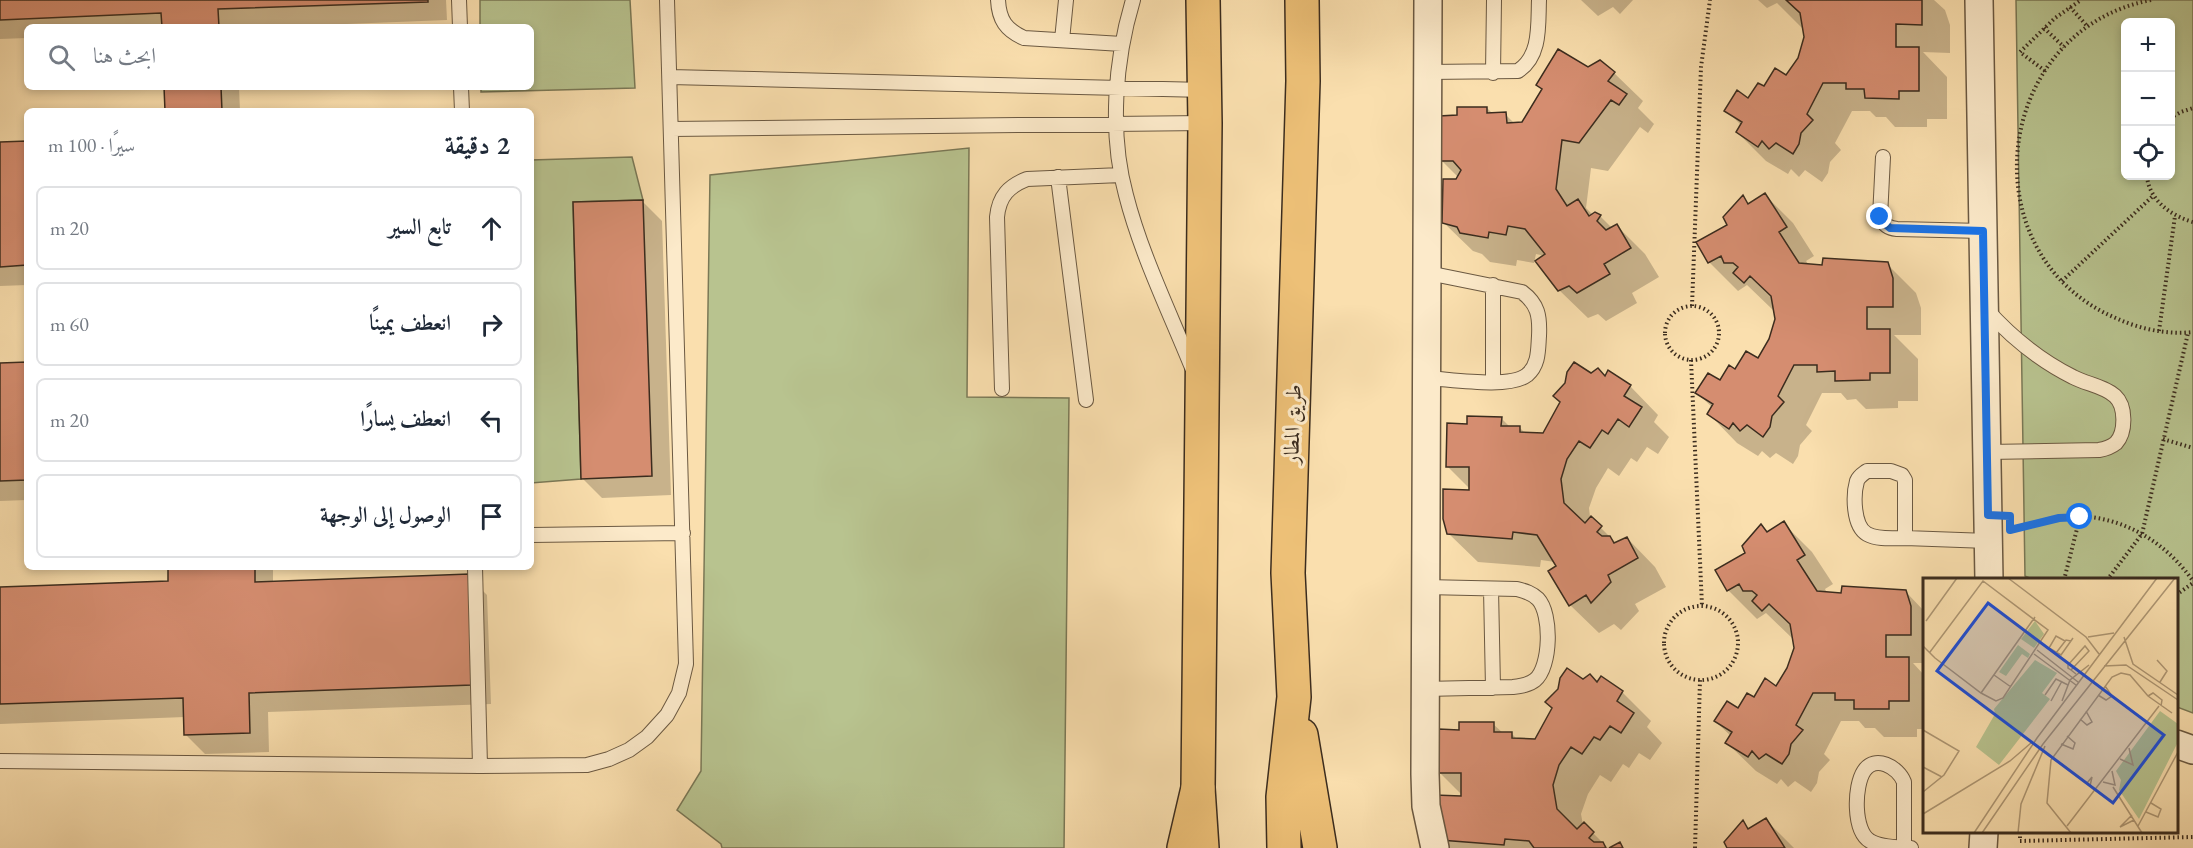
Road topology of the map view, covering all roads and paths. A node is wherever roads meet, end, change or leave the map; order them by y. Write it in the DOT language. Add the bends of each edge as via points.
graph roads {
  1 [pos="459,0"];
  2 [pos="667,0"];
  3 [pos="998,0"];
  4 [pos="1066,0"];
  5 [pos="1133,0"];
  6 [pos="1203,0"];
  7 [pos="1302,0"];
  8 [pos="1428,0"];
  9 [pos="1494,0"];
  10 [pos="1539,0"];
  11 [pos="1710,0"];
  12 [pos="1978,0"];
  13 [pos="2081,0"];
  14 [pos="2151,0"];
  15 [pos="2143,1"];
  16 [pos="2070,7"];
  17 [pos="460,24"];
  18 [pos="2088,27"];
  19 [pos="2044,28"];
  20 [pos="1062,40"];
  21 [pos="1122,44"];
  22 [pos="2064,47"];
  23 [pos="2045,70"];
  24 [pos="1428,72"];
  25 [pos="1493,72"];
  26 [pos="670,77"];
  27 [pos="1118,88"];
  28 [pos="461,90"];
  29 [pos="1205,90"];
  30 [pos="462,108"];
  31 [pos="2193,108"];
  32 [pos="2175,115"];
  33 [pos="1205,123"];
  34 [pos="1117,124"];
  35 [pos="671,129"];
  36 [pos="1883,157"];
  37 [pos="1121,175"];
  38 [pos="1058,177"];
  39 [pos="2148,180"];
  40 [pos="2154,195"];
  41 [pos="2175,216"];
  42 [pos="2193,222"];
  43 [pos="1983,231"];
  44 [pos="1428,273"];
  45 [pos="2062,281"];
  46 [pos="1493,285"];
  47 [pos="1692,306"];
  48 [pos="1984,307"];
  49 [pos="2159,331"];
  50 [pos="2190,333"];
  51 [pos="1691,360"];
  52 [pos="1426,378"];
  53 [pos="1492,382"];
  54 [pos="1002,389"];
  55 [pos="1202,394"];
  56 [pos="1086,400"];
  57 [pos="2163,439"];
  58 [pos="2193,448"];
  59 [pos="1987,453"];
  60 [pos="2080,517"];
  61 [pos="1988,528"];
  62 [pos="682,533"];
  63 [pos="2142,534"];
  64 [pos="534,535"];
  65 [pos="1905,538"];
  66 [pos="475,570"];
  67 [pos="1989,578"];
  68 [pos="2064,578"];
  69 [pos="2109,578"];
  70 [pos="2193,582"];
  71 [pos="1425,587"];
  72 [pos="1491,589"];
  73 [pos="2178,593"];
  74 [pos="1702,606"];
  75 [pos="1700,680"];
  76 [pos="1493,688"];
  77 [pos="1425,689"];
  78 [pos="1294,697"];
  79 [pos="2178,745"];
  80 [pos="2193,750"];
  81 [pos="0,760"];
  82 [pos="480,766"];
  83 [pos="1198,788"];
  84 [pos="1984,833"];
  85 [pos="2020,833"];
  86 [pos="2193,837"];
  87 [pos="1904,847"];
  88 [pos="1184,848"];
  89 [pos="1202,848"];
  90 [pos="1284,848"];
  91 [pos="1320,848"];
  92 [pos="1435,848"];
  93 [pos="1695,848"];
  94 [pos="1911,848"];
  95 [pos="1983,848"];
  1 -- 17 [label="lane"];
  2 -- 26 [label="lane"];
  3 -- 20 [label="lane" via="999,15 1012,33 1024,38"];
  4 -- 20 [label="lane"];
  5 -- 21 [label="lane"];
  6 -- 29 [label="highway"];
  7 -- 78 [label="highway, طريق المطار" via="1288,573"];
  8 -- 24 [label="street"];
  9 -- 25 [label="lane"];
  10 -- 25 [label="lane" via="1534,56 1518,71"];
  11 -- 47 [label="path" via="1701,67"];
  12 -- 43 [label="street"];
  13 -- 16 [label="path"];
  14 -- 15 [label="path"];
  15 -- 18 [label="path"];
  16 -- 18 [label="path"];
  16 -- 19 [label="path"];
  18 -- 22 [label="path"];
  19 -- 22 [label="path"];
  19 -- 23 [label="path" via="2020,52"];
  20 -- 21 [label="lane"];
  21 -- 27 [label="lane"];
  22 -- 23 [label="path"];
  23 -- 45 [label="path" via="2021,122 2016,178 2030,234"];
  24 -- 25 [label="lane"];
  24 -- 44 [label="street"];
  26 -- 27 [label="lane"];
  26 -- 35 [label="lane"];
  27 -- 29 [label="lane"];
  27 -- 34 [label="lane"];
  28 -- 30 [label="lane"];
  29 -- 33 [label="highway"];
  31 -- 32 [label="path"];
  33 -- 34 [label="lane"];
  33 -- 55 [label="highway"];
  34 -- 35 [label="lane"];
  34 -- 37 [label="lane"];
  35 -- 62 [label="lane"];
  36 -- 43 [label="lane" via="1880,217 1890,228"];
  37 -- 38 [label="lane"];
  37 -- 55 [label="lane" via="1137,230"];
  38 -- 54 [label="lane" via="1016,183 1006,191 998,208"];
  38 -- 56 [label="lane"];
  39 -- 40 [label="path"];
  40 -- 41 [label="path"];
  40 -- 45 [label="path"];
  41 -- 42 [label="path"];
  41 -- 49 [label="path"];
  43 -- 48 [label="street"];
  44 -- 46 [label="lane"];
  44 -- 52 [label="street"];
  45 -- 49 [label="path" via="2106,314"];
  46 -- 53 [label="lane"];
  46 -- 53 [label="lane" via="1522,292 1532,299 1540,321 1535,366 1518,380"];
  47 -- 51 [label="path" via="1671,315 1665,336 1676,355"];
  47 -- 51 [label="path" via="1712,315 1719,336 1707,355"];
  48 -- 59 [label="street"];
  48 -- 59 [label="lane" via="2026,348 2049,364 2115,396 2120,401 2123,428 2115,443 2099,450"];
  49 -- 50 [label="path"];
  50 -- 57 [label="path"];
  51 -- 74 [label="path"];
  52 -- 53 [label="lane"];
  52 -- 71 [label="street"];
  55 -- 83 [label="highway"];
  57 -- 58 [label="path"];
  57 -- 63 [label="path"];
  59 -- 61 [label="street"];
  60 -- 61 [label="path" via="2010,530 2010,516"];
  60 -- 63 [label="path" via="2102,519"];
  60 -- 68 [label="path"];
  61 -- 65 [label="lane"];
  61 -- 67 [label="street"];
  62 -- 64 [label="lane"];
  62 -- 82 [label="lane" via="686,664 679,693 667,715 647,737 609,759 587,765"];
  63 -- 69 [label="path"];
  63 -- 70 [label="path" via="2172,555"];
  65 -- 65 [label="lane" via="1876,537 1861,530 1855,516 1857,480 1861,475 1874,471 1902,475"];
  66 -- 82 [label="lane"];
  70 -- 73 [label="path"];
  71 -- 72 [label="lane"];
  71 -- 77 [label="street"];
  72 -- 76 [label="lane"];
  72 -- 76 [label="lane" via="1529,592 1539,600 1547,624 1547,658 1536,680"];
  74 -- 75 [label="path" via="1678,613 1664,635 1668,660 1687,677"];
  74 -- 75 [label="path" via="1726,615 1738,638 1733,663 1713,678"];
  75 -- 93 [label="path"];
  76 -- 77 [label="lane"];
  77 -- 92 [label="street" via="1426,806"];
  78 -- 90 [label="highway, طريق المطار" via="1283,797"];
  78 -- 91 [label="highway"];
  79 -- 80 [label="street"];
  81 -- 82 [label="lane"];
  83 -- 88 [label="highway"];
  83 -- 89 [label="highway"];
  84 -- 95 [label="street"];
  85 -- 86 [label="path" via="2020,841"];
  87 -- 87 [label="lane" via="1876,844 1862,834 1858,825 1860,782 1864,770 1872,765 1895,768 1904,782"];
  87 -- 94 [label="lane"];
}
